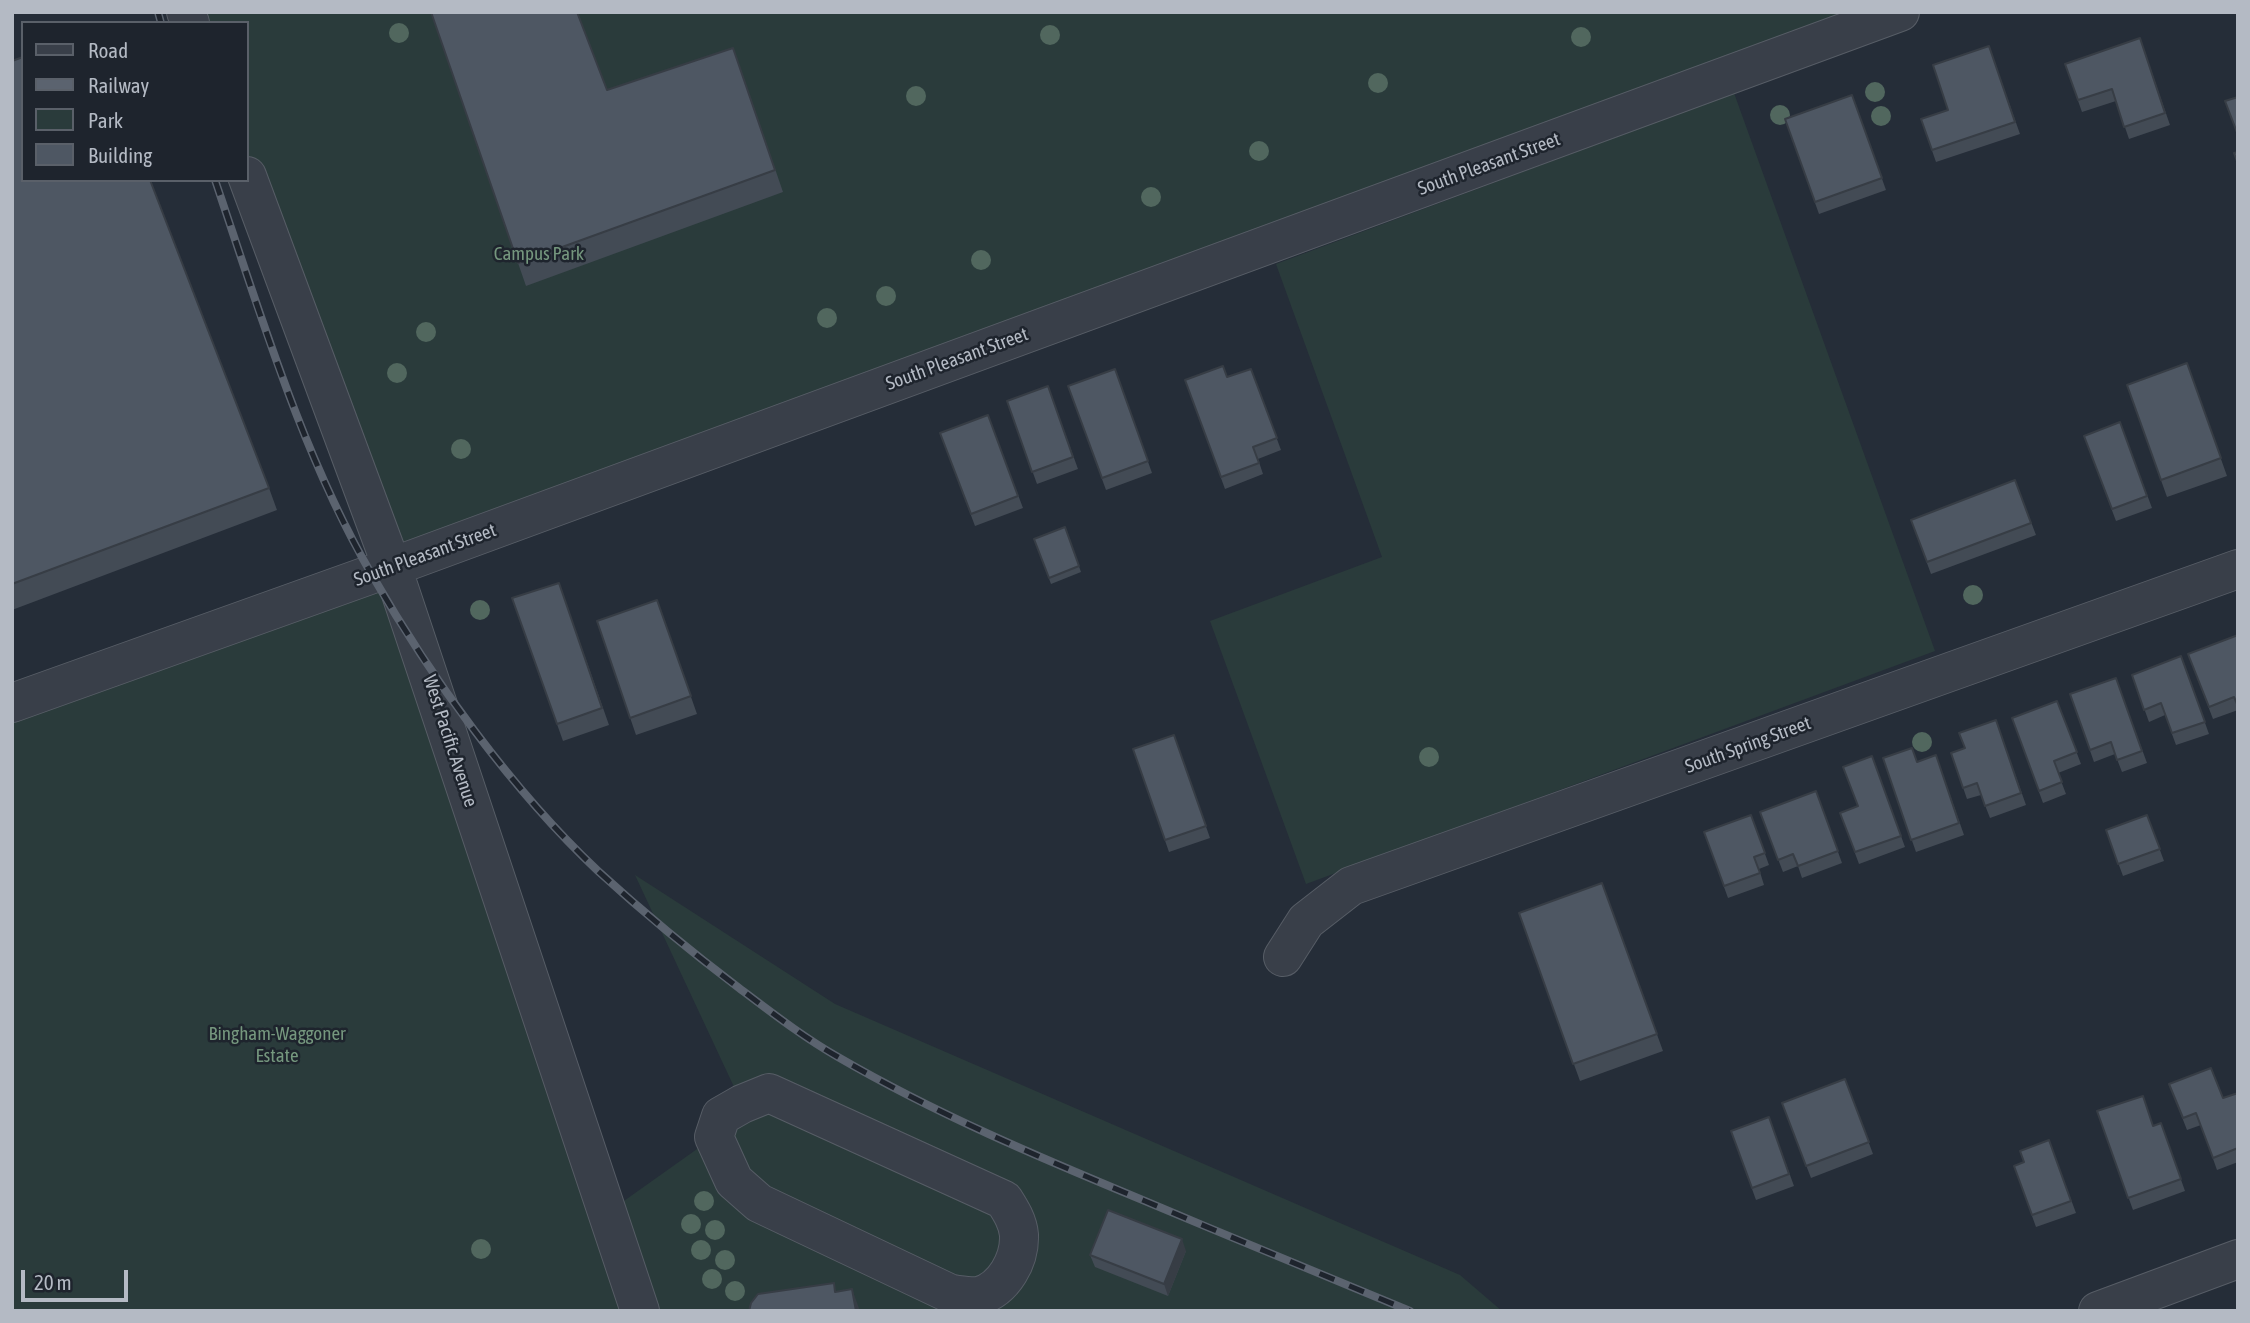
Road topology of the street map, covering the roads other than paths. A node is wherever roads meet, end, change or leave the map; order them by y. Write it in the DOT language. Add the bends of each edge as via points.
graph roads {
  1 [pos="1900,12"];
  2 [pos="248,179"];
  3 [pos="392,567"];
  4 [pos="2237,570"];
  5 [pos="12,703"];
  6 [pos="1283,957"];
  7 [pos="769,1093"];
  8 [pos="2238,1259"];
  9 [pos="640,1311"];
  10 [pos="2098,1311"];
  1 -- 3 [label="street, South Pleasant Street"];
  2 -- 3 [label="street, West Pacific Avenue"];
  3 -- 5 [label="street, South Pleasant Street"];
  3 -- 9 [label="street, West Pacific Avenue"];
  4 -- 6 [label="street, South Spring Street" via="1351,886 1307,921"];
  7 -- 7 [label="street" via="721,1116 714,1137 734,1181 759,1203 951,1294 979,1296 1002,1283 1015,1261 1019,1237 1015,1217 1004,1200"];
  8 -- 10 [label="street"];
}
